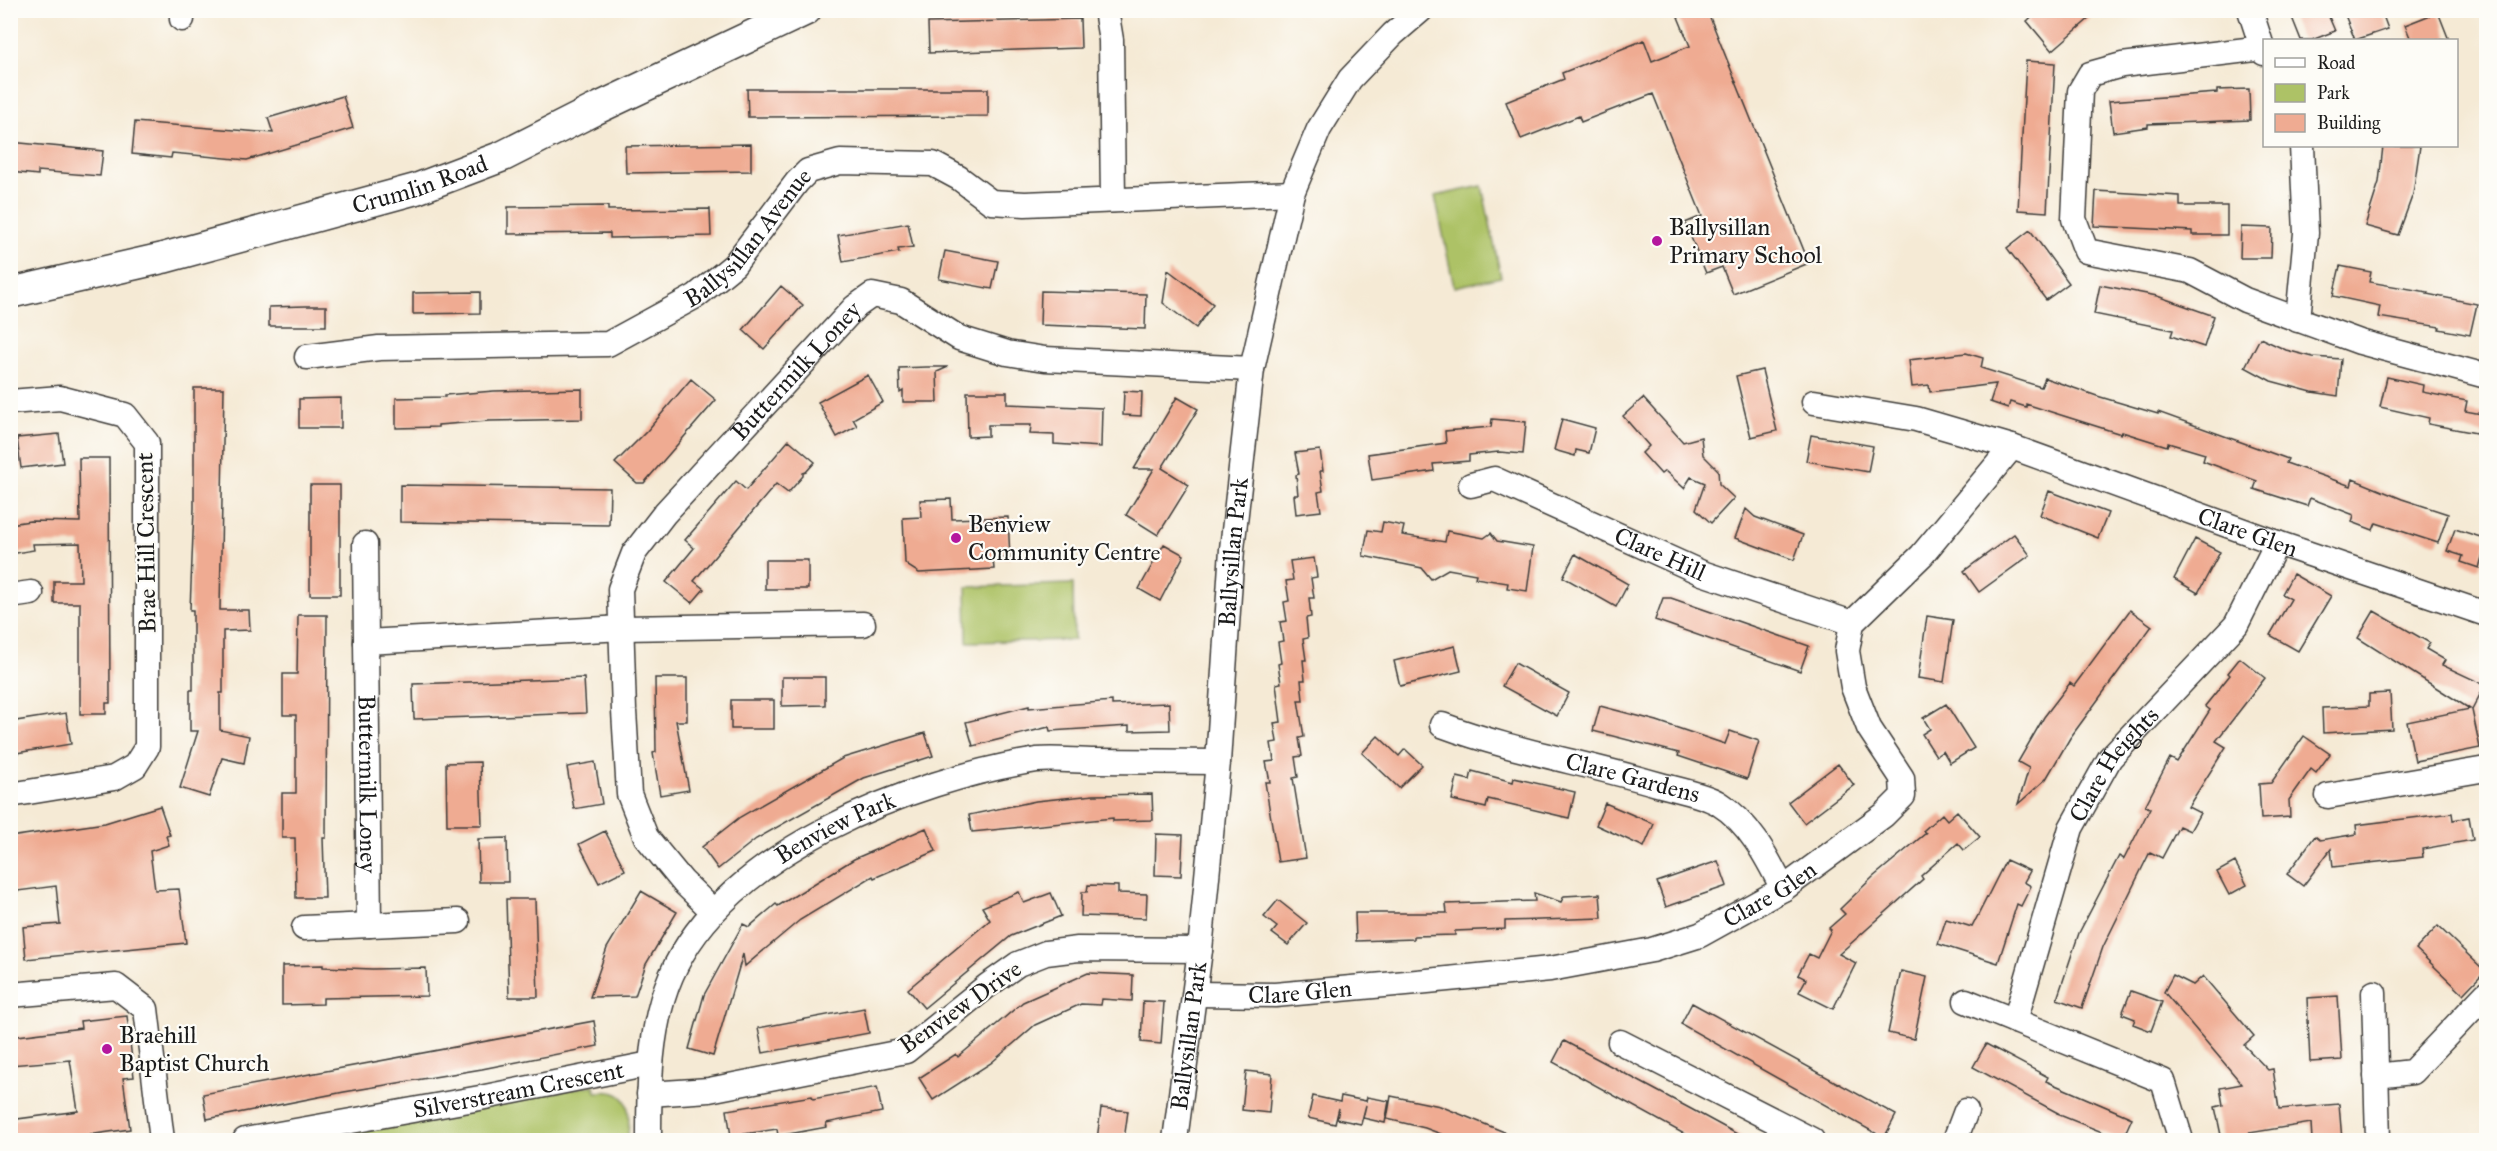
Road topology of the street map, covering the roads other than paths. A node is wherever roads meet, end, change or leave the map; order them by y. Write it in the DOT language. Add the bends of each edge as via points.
graph roads {
  1 [pos="806,10"];
  2 [pos="1106,10"];
  3 [pos="1421,10"];
  4 [pos="2250,10"];
  5 [pos="2263,47"];
  6 [pos="2263,50"];
  7 [pos="2302,147"];
  8 [pos="1292,193"];
  9 [pos="1113,200"];
  10 [pos="10,293"];
  11 [pos="2298,320"];
  12 [pos="307,357"];
  13 [pos="1252,369"];
  14 [pos="2487,376"];
  15 [pos="10,402"];
  16 [pos="1814,402"];
  17 [pos="2012,447"];
  18 [pos="1471,484"];
  19 [pos="2277,543"];
  20 [pos="365,544"];
  21 [pos="2487,614"];
  22 [pos="1852,623"];
  23 [pos="863,624"];
  24 [pos="622,628"];
  25 [pos="366,642"];
  26 [pos="1442,725"];
  27 [pos="1218,762"];
  28 [pos="2487,769"];
  29 [pos="10,795"];
  30 [pos="2328,796"];
  31 [pos="1783,889"];
  32 [pos="712,911"];
  33 [pos="458,921"];
  34 [pos="369,925"];
  35 [pos="304,928"];
  36 [pos="1200,950"];
  37 [pos="2374,993"];
  38 [pos="1195,994"];
  39 [pos="2487,994"];
  40 [pos="10,995"];
  41 [pos="1966,1001"];
  42 [pos="2015,1021"];
  43 [pos="1620,1042"];
  44 [pos="650,1064"];
  45 [pos="2376,1076"];
  46 [pos="649,1094"];
  47 [pos="1966,1111"];
  48 [pos="162,1140"];
  49 [pos="245,1140"];
  50 [pos="649,1140"];
  51 [pos="1175,1140"];
  52 [pos="1812,1140"];
  53 [pos="1955,1140"];
  54 [pos="2181,1140"];
  55 [pos="2378,1140"];
  1 -- 10 [label="main road, Crumlin Road" via="503,156 416,189 164,258"];
  2 -- 9 [label="street" via="1111,40"];
  3 -- 8 [label="street, Ballysillan Park" via="1350,79 1319,129"];
  4 -- 5 [label="street"];
  6 -- 11 [label="street" via="2122,65 2090,74 2079,90 2074,219 2086,251 2190,271 2245,300"];
  7 -- 11 [label="street" via="2306,234"];
  8 -- 9 [label="street, Ballysillan Avenue"];
  8 -- 13 [label="street, Ballysillan Park"];
  9 -- 12 [label="street, Ballysillan Avenue" via="991,202 933,164 840,162 808,171 734,265 696,296 608,344 379,348"];
  11 -- 14 [label="street" via="2360,342"];
  13 -- 24 [label="street, Buttermilk Loney" via="1045,359 1007,353 959,338 901,301 872,295 855,307 649,532 634,553 620,589"];
  13 -- 27 [label="street, Ballysillan Park" via="1232,549"];
  15 -- 29 [label="street, Brae Hill Crescent" via="60,398 125,415 147,443 147,747 135,766 114,778"];
  16 -- 17 [label="street, Clare Glen" via="1916,420"];
  17 -- 19 [label="street, Clare Glen"];
  17 -- 22 [label="street" via="1922,555"];
  18 -- 22 [label="street, Clare Hill" via="1494,479 1701,573"];
  19 -- 21 [label="street, Clare Glen"];
  19 -- 42 [label="street, Clare Heights" via="2236,625 2110,758 2071,828"];
  20 -- 25 [label="street, Buttermilk Loney"];
  22 -- 31 [label="street, Clare Glen" via="1847,651 1853,687 1869,728 1902,778 1903,796 1884,815"];
  23 -- 24 [label="street"];
  24 -- 25 [label="street"];
  24 -- 32 [label="street, Buttermilk Loney" via="629,794 646,837"];
  25 -- 34 [label="street, Buttermilk Loney"];
  26 -- 31 [label="street, Clare Gardens" via="1485,741 1716,801 1740,819"];
  27 -- 32 [label="street, Benview Park" via="1038,760 952,780 877,804 819,834 758,872"];
  27 -- 36 [label="street, Ballysillan Park"];
  28 -- 30 [label="street"];
  31 -- 38 [label="street, Clare Glen" via="1700,935 1652,950 1550,969 1275,995"];
  32 -- 44 [label="street, Benview Park" via="671,976"];
  33 -- 34 [label="street"];
  34 -- 35 [label="street"];
  36 -- 38 [label="street, Ballysillan Park"];
  36 -- 46 [label="street, Benview Drive" via="1078,949 1046,953 1002,975 906,1051 709,1090"];
  37 -- 45 [label="street"];
  38 -- 51 [label="street, Ballysillan Park"];
  39 -- 45 [label="street" via="2412,1072"];
  40 -- 48 [label="street" via="116,987 146,1009"];
  41 -- 42 [label="street"];
  42 -- 54 [label="street" via="2163,1082"];
  43 -- 52 [label="street"];
  44 -- 46 [label="street, Benview Park"];
  44 -- 49 [label="street, Silverstream Crescent"];
  45 -- 55 [label="street"];
  46 -- 50 [label="street, Benview Park"];
  47 -- 53 [label="street"];
}
